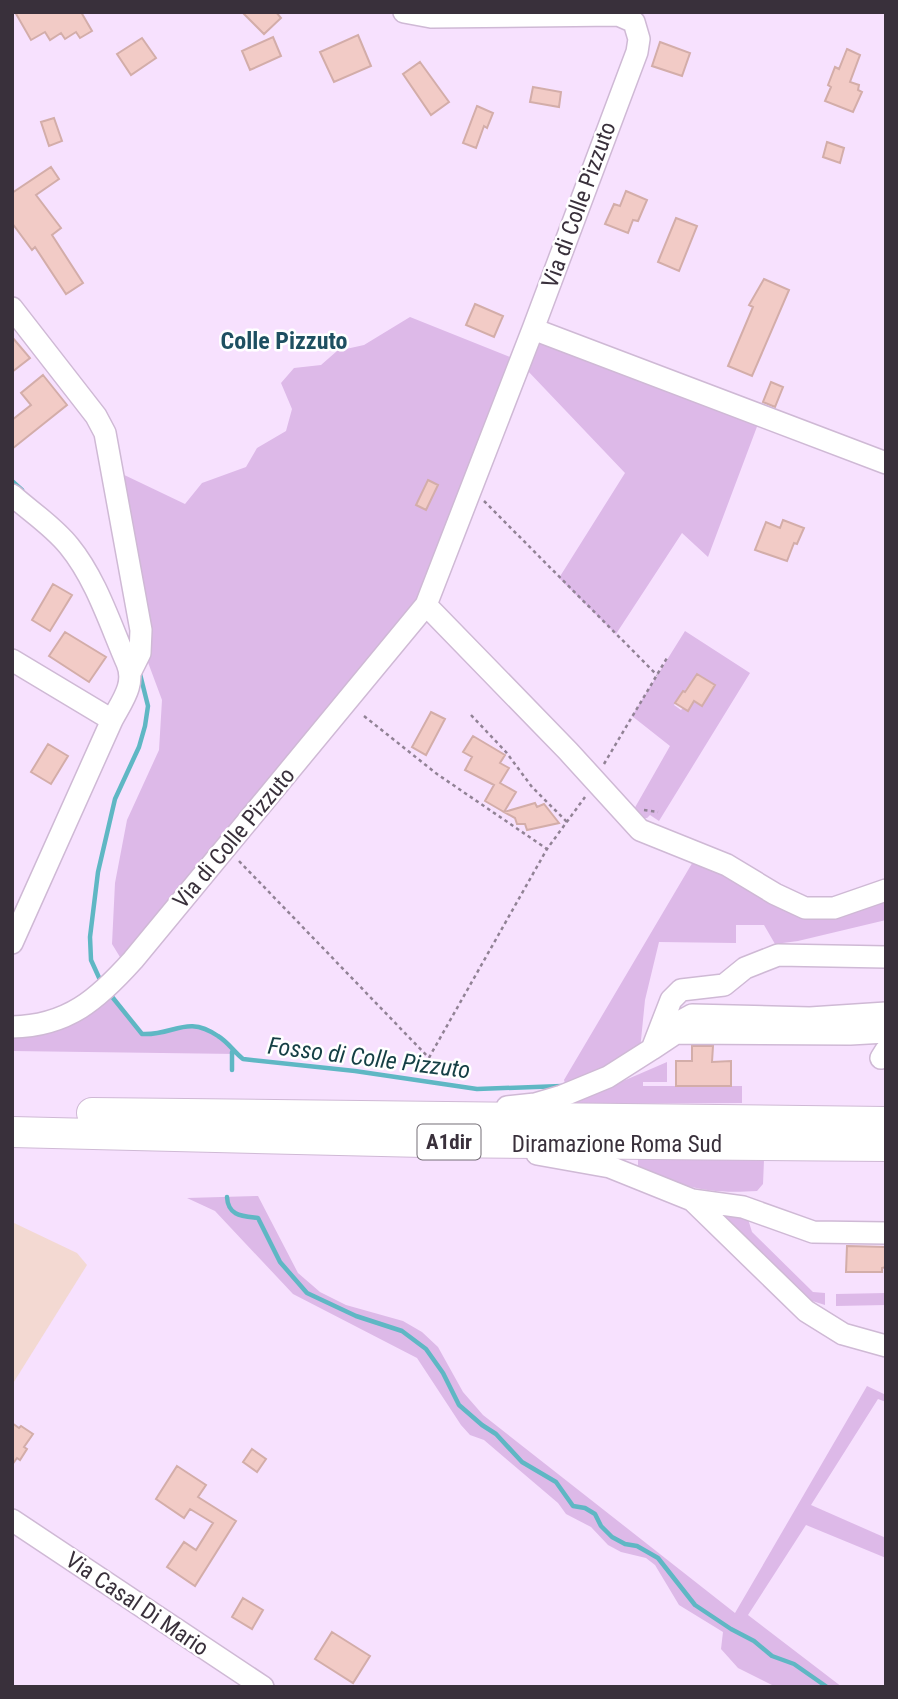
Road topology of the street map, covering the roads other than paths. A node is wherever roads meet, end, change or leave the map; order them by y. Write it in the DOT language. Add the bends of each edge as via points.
graph roads {
  1 [pos="404,12"];
  2 [pos="12,308"];
  3 [pos="533,329"];
  4 [pos="886,463"];
  5 [pos="12,495"];
  6 [pos="426,605"];
  7 [pos="12,660"];
  8 [pos="130,673"];
  9 [pos="112,720"];
  10 [pos="886,890"];
  11 [pos="20,905"];
  12 [pos="12,943"];
  13 [pos="886,957"];
  14 [pos="886,1013"];
  15 [pos="12,1027"];
  16 [pos="886,1032"];
  17 [pos="676,1033"];
  18 [pos="652,1049"];
  19 [pos="12,1112"];
  20 [pos="886,1122"];
  21 [pos="421,1130"];
  22 [pos="12,1132"];
  23 [pos="886,1146"];
  24 [pos="692,1200"];
  25 [pos="886,1233"];
  26 [pos="886,1346"];
  27 [pos="12,1520"];
  28 [pos="263,1687"];
  1 -- 3 [label="street, Via di Colle Pizzuto" via="425,17 618,15 630,18 637,27 637,52"];
  2 -- 8 [label="street" via="96,416 107,438 142,630 140,653"];
  3 -- 4 [label="street"];
  3 -- 6 [label="street, Via di Colle Pizzuto"];
  5 -- 8 [label="street" via="73,551"];
  6 -- 10 [label="street" via="640,830 727,864 805,908 834,908"];
  6 -- 15 [label="street, Via di Colle Pizzuto" via="107,988 65,1017"];
  7 -- 9 [label="street"];
  8 -- 9 [label="street" via="129,688"];
  9 -- 11 [label="street"];
  11 -- 12 [label="street"];
  13 -- 18 [label="street" via="779,955 745,968 717,988 681,990 671,1000"];
  14 -- 17 [label="street" via="822,1018 700,1014 683,1020"];
  16 -- 17 [label="street"];
  17 -- 18 [label="street"];
  18 -- 21 [label="street" via="608,1077 552,1099"];
  19 -- 21 [label="highway, Diramazione Roma Sud / A1dir"];
  20 -- 21 [label="highway, Diramazione Roma Sud / A1dir"];
  21 -- 22 [label="highway, Diramazione Roma Sud / A1dir"];
  21 -- 23 [label="highway, Diramazione Roma Sud / A1dir"];
  21 -- 24 [label="street" via="505,1150 598,1164"];
  24 -- 25 [label="street" via="743,1207 813,1232"];
  24 -- 26 [label="street" via="806,1311 843,1334"];
  27 -- 28 [label="street, Via Casal Di Mario"];
}
